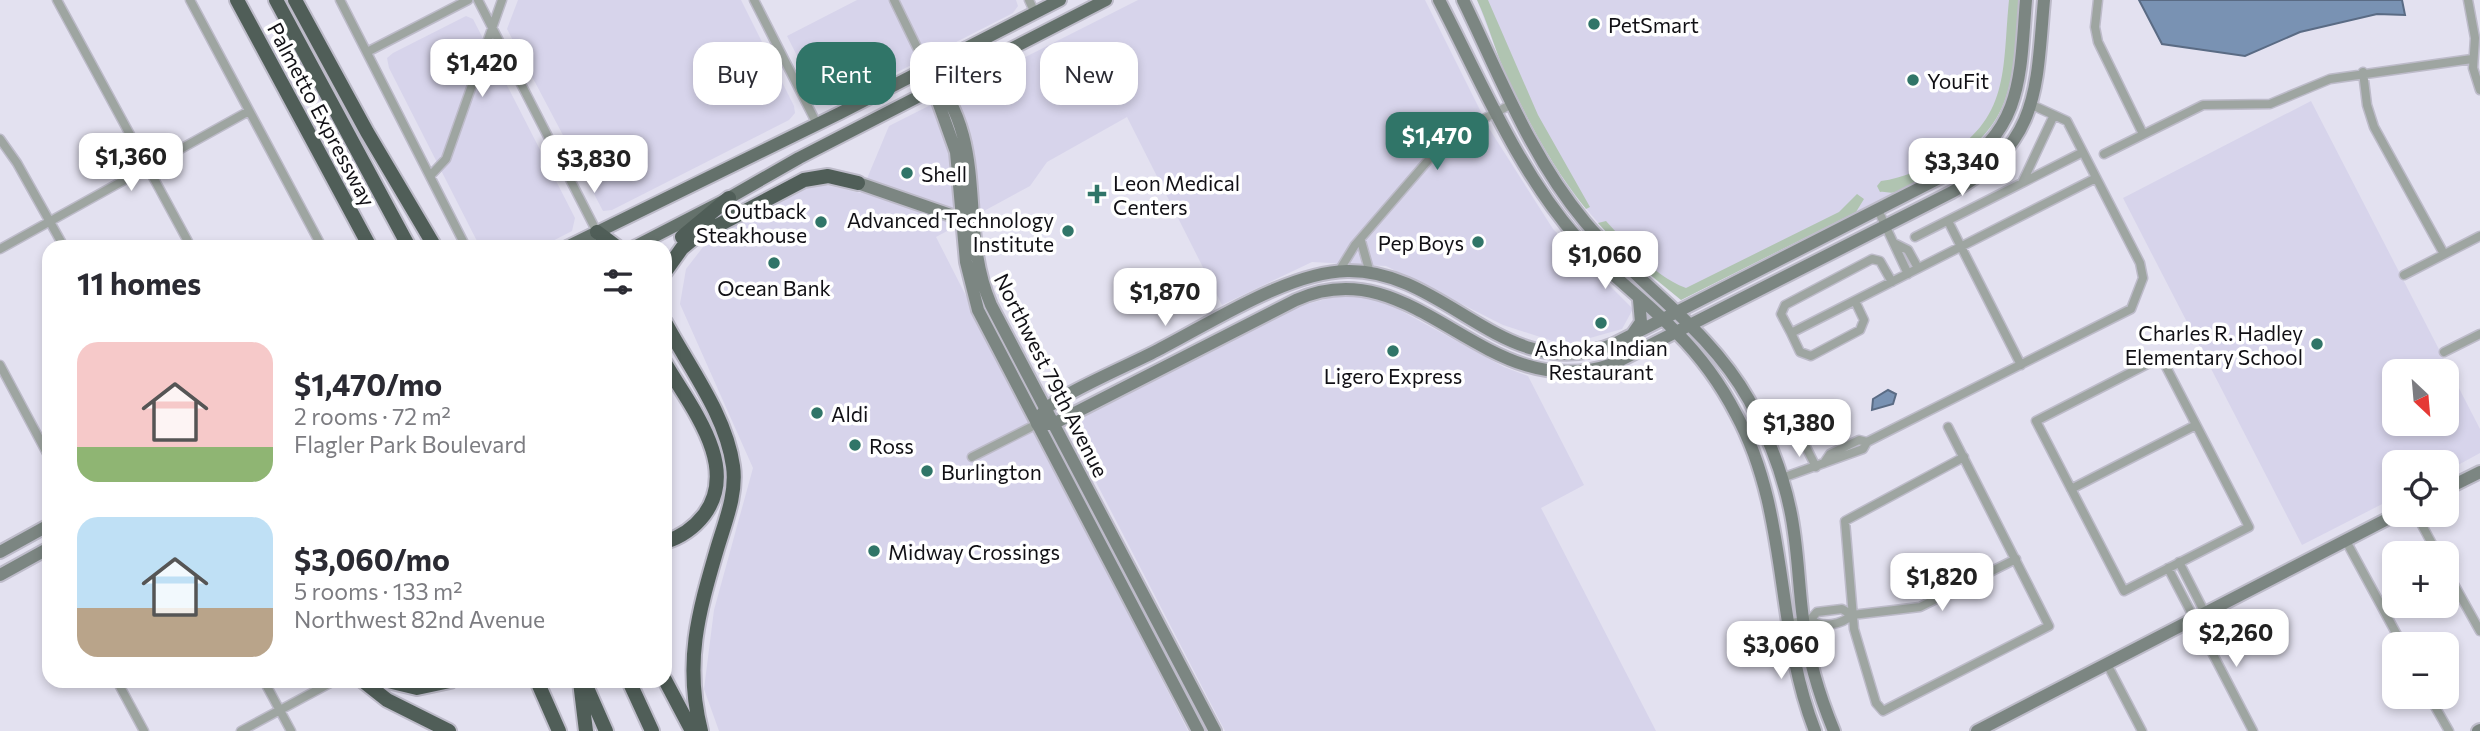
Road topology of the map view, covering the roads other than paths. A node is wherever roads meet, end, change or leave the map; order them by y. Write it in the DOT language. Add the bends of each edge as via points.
graph roads {
  1 [pos="57,0"];
  2 [pos="190,0"];
  3 [pos="237,0"];
  4 [pos="276,0"];
  5 [pos="295,0"];
  6 [pos="340,0"];
  7 [pos="468,0"];
  8 [pos="478,0"];
  9 [pos="502,0"];
  10 [pos="754,0"];
  11 [pos="894,0"];
  12 [pos="1029,0"];
  13 [pos="1060,0"];
  14 [pos="1106,0"];
  15 [pos="1439,0"];
  16 [pos="1463,0"];
  17 [pos="2026,0"];
  18 [pos="2044,0"];
  19 [pos="2098,0"];
  20 [pos="2469,0"];
  21 [pos="1035,13"];
  22 [pos="492,29"];
  23 [pos="914,42"];
  24 [pos="978,42"];
  25 [pos="1024,42"];
  26 [pos="2477,44"];
  27 [pos="367,52"];
  28 [pos="2472,59"];
  29 [pos="2363,72"];
  30 [pos="910,77"];
  31 [pos="2480,90"];
  32 [pos="910,101"];
  33 [pos="1512,104"];
  34 [pos="942,105"];
  35 [pos="2032,105"];
  36 [pos="249,111"];
  37 [pos="1496,112"];
  38 [pos="2054,115"];
  39 [pos="817,124"];
  40 [pos="2143,134"];
  41 [pos="0,139"];
  42 [pos="2083,152"];
  43 [pos="2104,154"];
  44 [pos="148,167"];
  45 [pos="430,176"];
  46 [pos="2096,178"];
  47 [pos="858,183"];
  48 [pos="2022,183"];
  49 [pos="729,198"];
  50 [pos="967,201"];
  51 [pos="1878,210"];
  52 [pos="962,219"];
  53 [pos="50,221"];
  54 [pos="1948,221"];
  55 [pos="1886,225"];
  56 [pos="597,232"];
  57 [pos="2480,236"];
  58 [pos="1915,237"];
  59 [pos="60,240"];
  60 [pos="187,240"];
  61 [pos="318,240"];
  62 [pos="366,240"];
  63 [pos="405,240"];
  64 [pos="431,240"];
  65 [pos="462,240"];
  66 [pos="580,240"];
  67 [pos="600,240"];
  68 [pos="608,240"];
  69 [pos="648,240"];
  70 [pos="1361,241"];
  71 [pos="1896,244"];
  72 [pos="1961,247"];
  73 [pos="0,249"];
  74 [pos="672,252"];
  75 [pos="2444,254"];
  76 [pos="672,262"];
  77 [pos="1918,268"];
  78 [pos="1339,271"];
  79 [pos="1370,273"];
  80 [pos="1908,274"];
  81 [pos="2404,275"];
  82 [pos="1892,282"];
  83 [pos="1639,300"];
  84 [pos="1855,301"];
  85 [pos="1679,312"];
  86 [pos="1663,320"];
  87 [pos="1693,324"];
  88 [pos="672,331"];
  89 [pos="1677,332"];
  90 [pos="1791,333"];
  91 [pos="2480,334"];
  92 [pos="1631,337"];
  93 [pos="2444,352"];
  94 [pos="0,365"];
  95 [pos="2021,365"];
  96 [pos="672,375"];
  97 [pos="1045,409"];
  98 [pos="1790,415"];
  99 [pos="1037,424"];
  100 [pos="1054,424"];
  101 [pos="2196,425"];
  102 [pos="1948,427"];
  103 [pos="42,444"];
  104 [pos="972,457"];
  105 [pos="1964,457"];
  106 [pos="1820,465"];
  107 [pos="2480,472"];
  108 [pos="1782,478"];
  109 [pos="2459,482"];
  110 [pos="2071,489"];
  111 [pos="2382,522"];
  112 [pos="42,529"];
  113 [pos="672,539"];
  114 [pos="2346,541"];
  115 [pos="0,552"];
  116 [pos="42,554"];
  117 [pos="2016,559"];
  118 [pos="2179,562"];
  119 [pos="2168,568"];
  120 [pos="0,575"];
  121 [pos="2459,593"];
  122 [pos="1852,615"];
  123 [pos="2199,616"];
  124 [pos="1807,621"];
  125 [pos="1786,624"];
  126 [pos="2480,631"];
  127 [pos="2395,632"];
  128 [pos="2107,664"];
  129 [pos="121,688"];
  130 [pos="268,688"];
  131 [pos="321,688"];
  132 [pos="372,688"];
  133 [pos="540,688"];
  134 [pos="583,688"];
  135 [pos="585,688"];
  136 [pos="632,688"];
  137 [pos="669,688"];
  138 [pos="1200,703"];
  139 [pos="1186,708"];
  140 [pos="2436,709"];
  141 [pos="280,710"];
  142 [pos="144,731"];
  143 [pos="242,731"];
  144 [pos="291,731"];
  145 [pos="449,731"];
  146 [pos="559,731"];
  147 [pos="586,731"];
  148 [pos="606,731"];
  149 [pos="652,731"];
  150 [pos="692,731"];
  151 [pos="701,731"];
  152 [pos="1198,731"];
  153 [pos="1214,731"];
  154 [pos="1815,731"];
  155 [pos="1834,731"];
  156 [pos="1977,731"];
  157 [pos="2142,731"];
  158 [pos="2253,731"];
  159 [pos="2449,731"];
  1 -- 44 [label="street"];
  2 -- 36 [label="street"];
  3 -- 62 [label="highway, Palmetto Expressway"];
  4 -- 63 [label="highway, Palmetto Expressway"];
  5 -- 64 [label="highway"];
  6 -- 27 [label="street"];
  7 -- 27 [label="street"];
  8 -- 22 [label="street"];
  9 -- 22 [label="street"];
  10 -- 39 [label="street"];
  11 -- 23 [label="street"];
  12 -- 21 [label="street"];
  13 -- 21 [label="main road"];
  14 -- 25 [label="main road"];
  15 -- 37 [label="street"];
  16 -- 33 [label="street"];
  17 -- 51 [label="street" via="2019,82 1997,135 1969,162"];
  18 -- 35 [label="street"];
  19 -- 40 [label="street" via="2098,42"];
  20 -- 26 [label="street"];
  21 -- 24 [label="main road"];
  22 -- 45 [label="street" via="446,159"];
  22 -- 56 [label="street"];
  26 -- 28 [label="street"];
  27 -- 45 [label="street"];
  28 -- 29 [label="street"];
  28 -- 31 [label="street"];
  29 -- 40 [label="street" via="2322,81 2270,104 2203,105"];
  29 -- 75 [label="street" via="2374,127"];
  30 -- 39 [label="main road"];
  32 -- 49 [label="main road"];
  33 -- 37 [label="street"];
  33 -- 85 [label="street" via="1542,161 1585,222"];
  34 -- 50 [label="street, Northwest 79th Avenue"];
  35 -- 38 [label="street"];
  35 -- 55 [label="street" via="2014,141 1988,169"];
  36 -- 44 [label="street"];
  36 -- 61 [label="street"];
  37 -- 70 [label="street" via="1438,150"];
  37 -- 83 [label="street" via="1527,171 1567,227"];
  38 -- 42 [label="street" via="2065,118"];
  38 -- 48 [label="street"];
  39 -- 56 [label="main road"];
  40 -- 43 [label="street"];
  41 -- 53 [label="street"];
  42 -- 46 [label="street"];
  42 -- 48 [label="street"];
  44 -- 53 [label="street"];
  44 -- 60 [label="street"];
  45 -- 65 [label="street"];
  46 -- 72 [label="street"];
  46 -- 95 [label="street" via="2142,268 2135,300 2127,312"];
  47 -- 52 [label="street"];
  47 -- 76 [label="highway" via="828,176 798,183 694,238"];
  48 -- 54 [label="street"];
  49 -- 69 [label="main road"];
  49 -- 74 [label="highway" via="678,240"];
  50 -- 52 [label="street, Northwest 79th Avenue"];
  50 -- 97 [label="street, Northwest 79th Avenue" via="982,281"];
  51 -- 55 [label="street"];
  51 -- 85 [label="street"];
  52 -- 99 [label="street, Northwest 79th Avenue" via="976,306"];
  53 -- 59 [label="street"];
  53 -- 73 [label="street"];
  54 -- 58 [label="street"];
  54 -- 72 [label="street"];
  55 -- 71 [label="street"];
  55 -- 87 [label="street"];
  56 -- 66 [label="main road"];
  56 -- 67 [label="highway"];
  56 -- 68 [label="highway"];
  57 -- 75 [label="street"];
  70 -- 78 [label="street"];
  70 -- 79 [label="street"];
  71 -- 77 [label="street" via="1908,250"];
  71 -- 80 [label="street"];
  72 -- 77 [label="street"];
  72 -- 95 [label="street"];
  75 -- 81 [label="street"];
  77 -- 80 [label="street"];
  78 -- 79 [label="street"];
  78 -- 97 [label="street" via="1286,285"];
  79 -- 92 [label="street" via="1401,282 1504,339 1537,352 1586,353"];
  80 -- 82 [label="street"];
  82 -- 84 [label="street"];
  82 -- 90 [label="street" via="1876,259 1860,265 1785,305 1781,314"];
  83 -- 86 [label="street"];
  83 -- 92 [label="street" via="1641,322"];
  84 -- 90 [label="street"];
  84 -- 90 [label="street" via="1863,327 1811,356 1800,352"];
  85 -- 86 [label="street"];
  85 -- 87 [label="street"];
  86 -- 89 [label="street"];
  86 -- 92 [label="street"];
  87 -- 89 [label="street"];
  87 -- 108 [label="street" via="1740,386 1764,430"];
  88 -- 151 [label="highway" via="719,419 733,469 729,509 699,611 692,654"];
  89 -- 100 [label="street" via="1606,366 1573,373 1547,372 1508,360 1390,296 1340,288 1296,300"];
  89 -- 125 [label="street" via="1727,398 1756,457 1774,520"];
  91 -- 93 [label="street"];
  94 -- 103 [label="street"];
  95 -- 106 [label="street" via="1867,442 1863,449"];
  96 -- 113 [label="highway" via="710,443 718,472 707,511 683,535"];
  97 -- 99 [label="street"];
  97 -- 100 [label="street, Northwest 79th Avenue"];
  98 -- 106 [label="street"];
  99 -- 100 [label="street"];
  99 -- 104 [label="street"];
  99 -- 139 [label="street, Northwest 79th Avenue"];
  100 -- 138 [label="street, Northwest 79th Avenue"];
  101 -- 110 [label="street"];
  101 -- 110 [label="street" via="2161,357 2036,421"];
  101 -- 118 [label="street" via="2249,527"];
  102 -- 105 [label="street"];
  105 -- 117 [label="street"];
  105 -- 122 [label="street" via="1844,521"];
  106 -- 108 [label="street"];
  107 -- 109 [label="street"];
  108 -- 124 [label="street"];
  110 -- 119 [label="street" via="2124,591"];
  111 -- 114 [label="street"];
  112 -- 115 [label="street"];
  114 -- 123 [label="street"];
  114 -- 127 [label="street"];
  116 -- 120 [label="street"];
  117 -- 122 [label="street" via="1920,607"];
  117 -- 122 [label="street" via="2049,626 1883,711 1876,703"];
  118 -- 119 [label="street"];
  118 -- 123 [label="street"];
  119 -- 123 [label="street"];
  121 -- 126 [label="street"];
  122 -- 124 [label="street" via="1844,622 1818,625"];
  122 -- 124 [label="street" via="1842,609 1816,611"];
  123 -- 128 [label="street"];
  123 -- 158 [label="street"];
  124 -- 125 [label="street"];
  124 -- 155 [label="street" via="1815,677"];
  125 -- 154 [label="street" via="1798,682"];
  128 -- 156 [label="street"];
  128 -- 157 [label="street"];
  129 -- 142 [label="street"];
  130 -- 141 [label="street"];
  131 -- 141 [label="street"];
  132 -- 145 [label="highway"];
  133 -- 146 [label="highway"];
  134 -- 147 [label="highway"];
  135 -- 148 [label="highway"];
  136 -- 149 [label="highway"];
  137 -- 150 [label="highway"];
  138 -- 139 [label="street"];
  138 -- 153 [label="street, Northwest 79th Avenue"];
  139 -- 152 [label="street, Northwest 79th Avenue"];
  140 -- 159 [label="street"];
  141 -- 143 [label="street"];
  141 -- 144 [label="street"];
}
